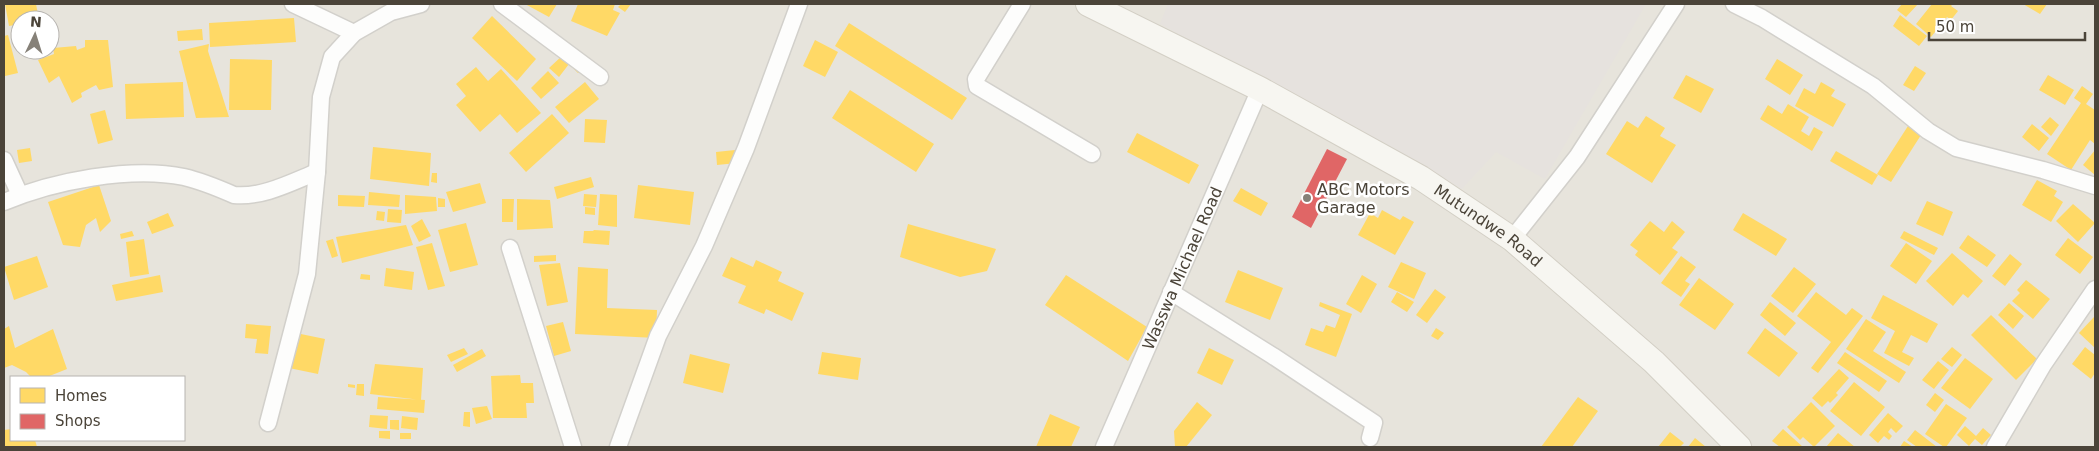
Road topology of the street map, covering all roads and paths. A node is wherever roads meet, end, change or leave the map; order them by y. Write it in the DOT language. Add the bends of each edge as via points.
graph roads {
  1 [pos="293,4"];
  2 [pos="421,4"];
  3 [pos="502,4"];
  4 [pos="799,4"];
  5 [pos="1022,4"];
  6 [pos="1088,4"];
  7 [pos="1676,4"];
  8 [pos="1734,4"];
  9 [pos="354,33"];
  10 [pos="600,77"];
  11 [pos="1260,88"];
  12 [pos="1092,154"];
  13 [pos="4,160"];
  14 [pos="317,172"];
  15 [pos="2095,186"];
  16 [pos="20,195"];
  17 [pos="4,202"];
  18 [pos="1512,239"];
  19 [pos="510,248"];
  20 [pos="2095,289"];
  21 [pos="1171,292"];
  22 [pos="268,423"];
  23 [pos="1370,438"];
  24 [pos="573,447"];
  25 [pos="618,447"];
  26 [pos="1104,447"];
  27 [pos="1739,447"];
  28 [pos="1995,447"];
  1 -- 9 [label="street"];
  2 -- 9 [label="street" via="391,12"];
  3 -- 10 [label="street"];
  4 -- 25 [label="street" via="746,148 704,246 658,336"];
  5 -- 12 [label="street" via="976,80 977,86"];
  6 -- 11 [label="main road, Mutundwe Road"];
  7 -- 18 [label="street" via="1577,157"];
  8 -- 15 [label="street" via="1873,86 1928,131 1956,148"];
  9 -- 14 [label="street" via="332,57 320,98"];
  11 -- 18 [label="main road, Mutundwe Road" via="1421,178"];
  11 -- 21 [label="street, Wasswa Michael Road"];
  13 -- 16 [label="street"];
  14 -- 16 [label="street" via="252,195 234,194 185,177 152,172 117,173"];
  14 -- 22 [label="street" via="307,274"];
  16 -- 17 [label="street"];
  18 -- 27 [label="main road, Mutundwe Road" via="1654,362"];
  19 -- 24 [label="street"];
  20 -- 28 [label="street" via="2043,365"];
  21 -- 23 [label="street" via="1374,424"];
  21 -- 26 [label="street, Wasswa Michael Road"];
}
